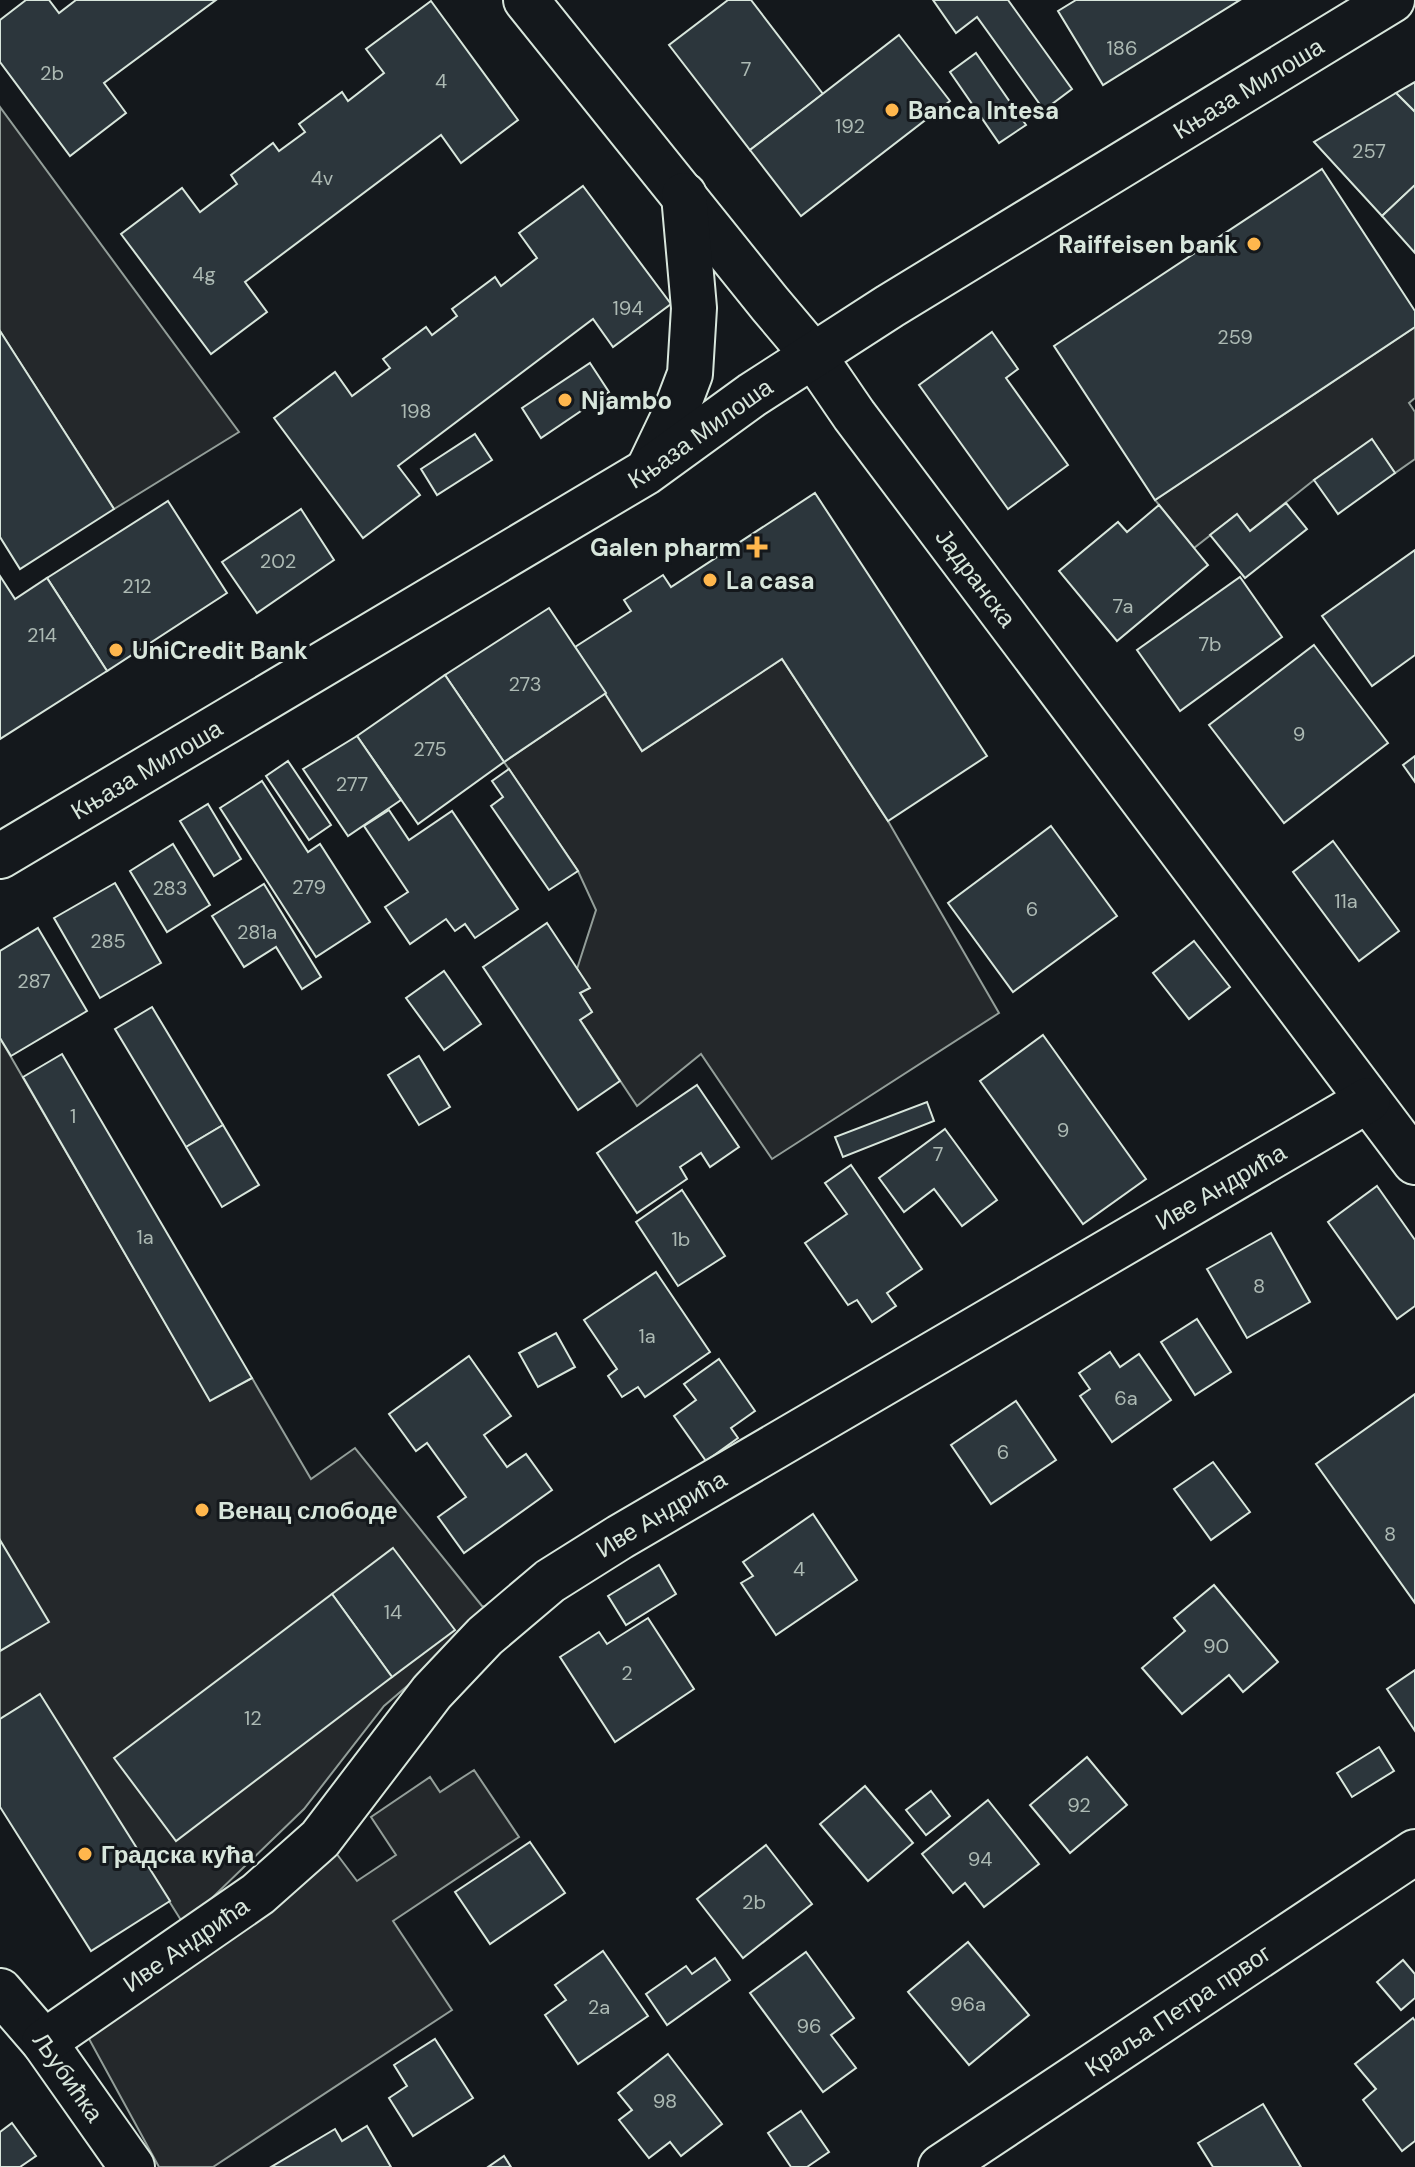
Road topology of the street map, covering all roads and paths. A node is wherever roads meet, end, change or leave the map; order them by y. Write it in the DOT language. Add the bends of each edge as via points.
graph roads {
  1 [pos="526,0"];
  2 [pos="1392,0"];
  3 [pos="684,195"];
  4 [pos="813,355"];
  5 [pos="647,470"];
  6 [pos="0,856"];
  7 [pos="1368,1100"];
  8 [pos="1415,1162"];
  9 [pos="1415,1852"];
  10 [pos="0,1991"];
  11 [pos="44,2042"];
  12 [pos="132,2167"];
  13 [pos="941,2167"];
  1 -- 3 [label="street, Јадранска"];
  2 -- 4 [label="street, Књаза Милоша"];
  3 -- 4 [label="street, Јадранска"];
  3 -- 5 [label="street" via="694,308 690,374"];
  4 -- 5 [label="street, Књаза Милоша"];
  4 -- 7 [label="street, Јадранска"];
  5 -- 6 [label="street, Књаза Милоша"];
  7 -- 8 [label="street, Јадранска"];
  7 -- 11 [label="street, Иве Андрића" via="550,1581 485,1636 432,1692 320,1839 258,1894"];
  9 -- 13 [label="street, Краља Петра првог"];
  10 -- 11 [label="street, Љубићка"];
  11 -- 12 [label="street, Љубићка"];
}
